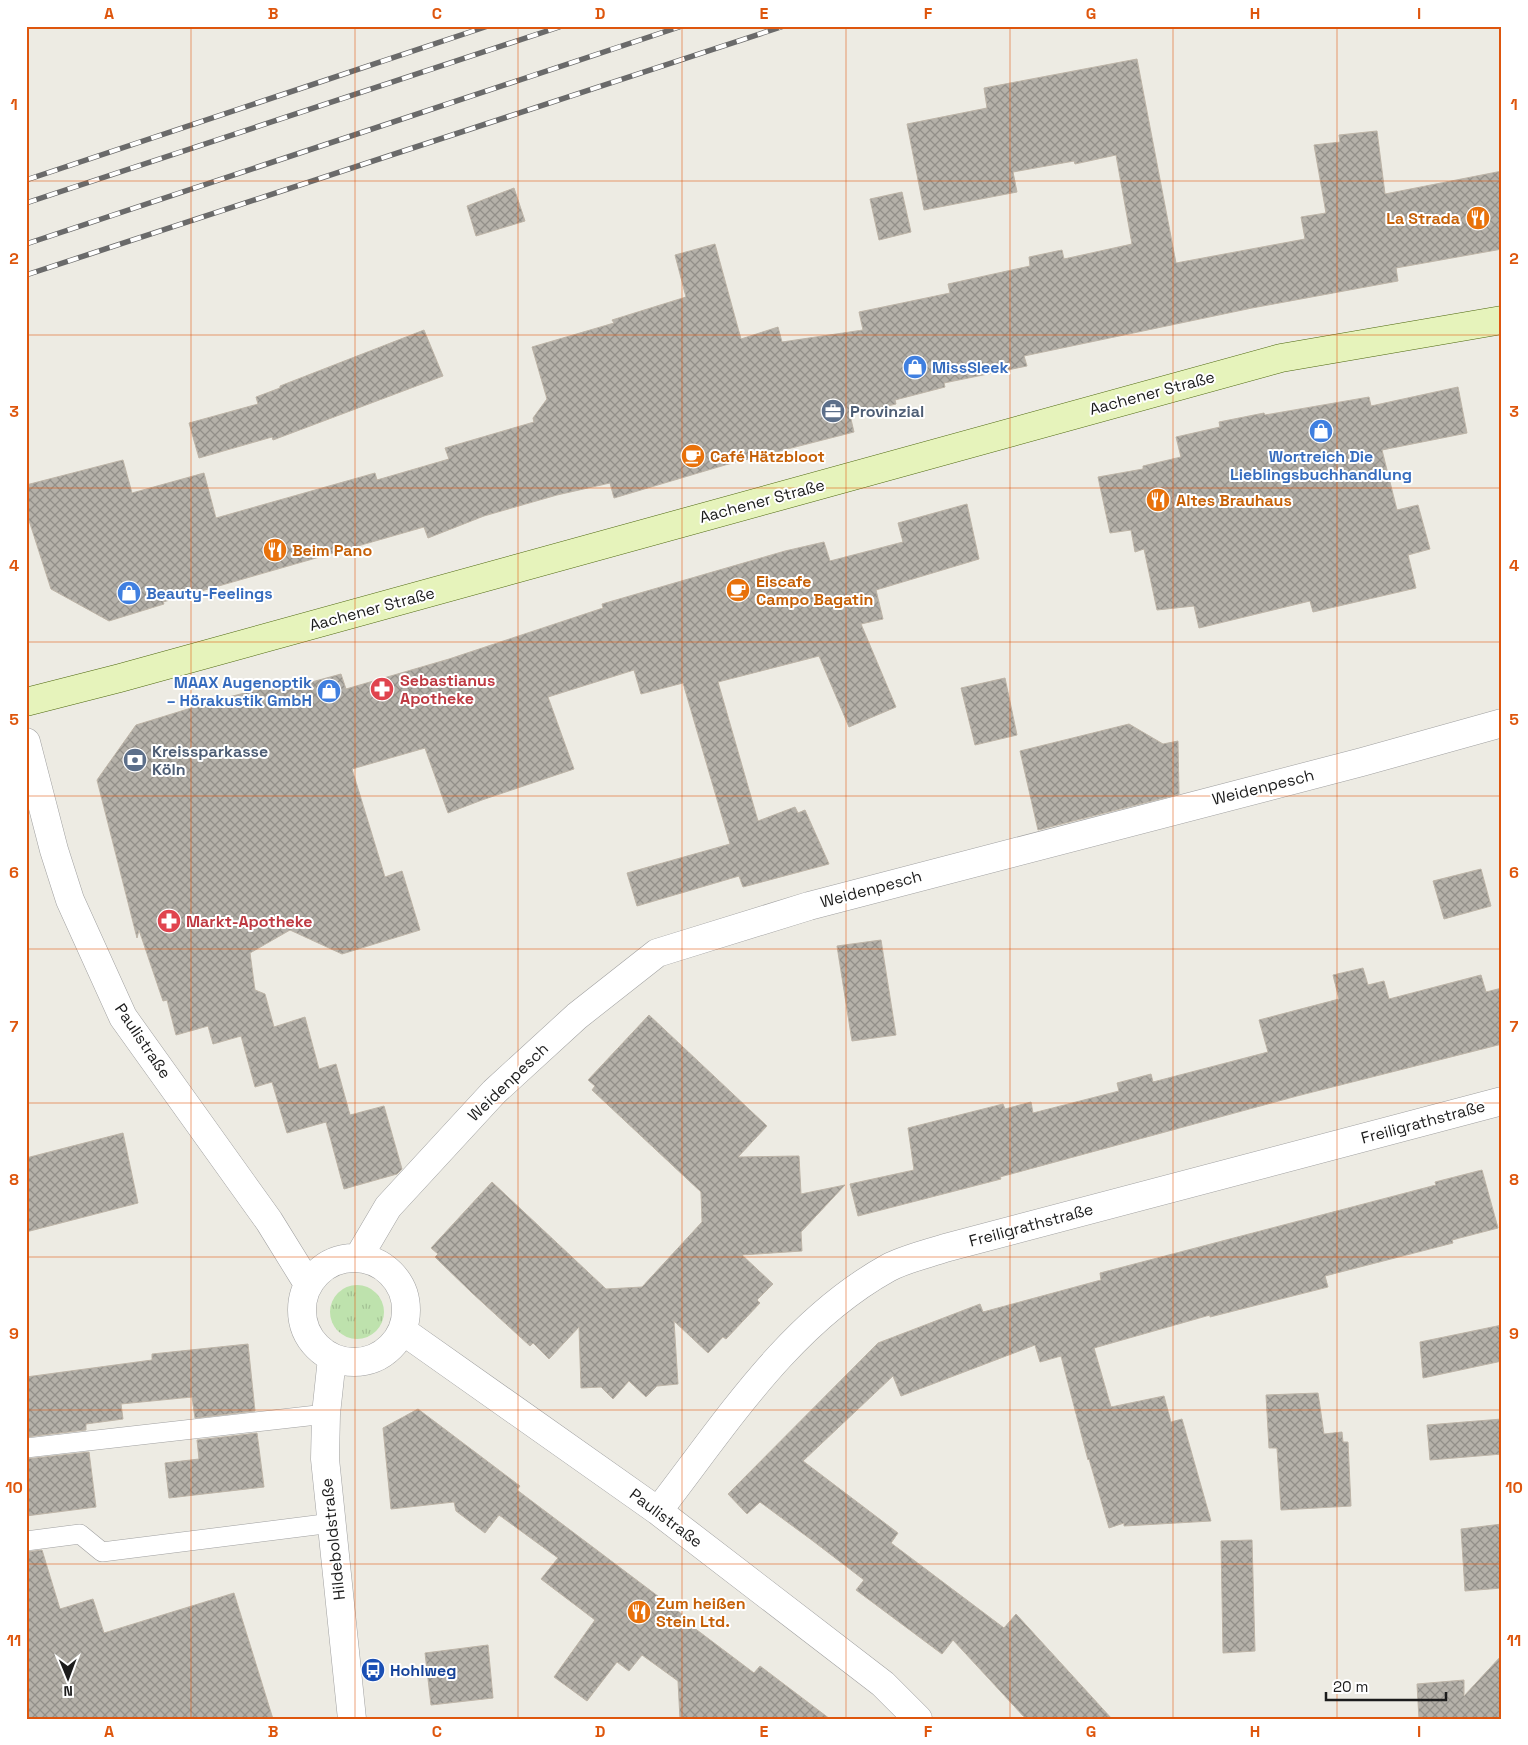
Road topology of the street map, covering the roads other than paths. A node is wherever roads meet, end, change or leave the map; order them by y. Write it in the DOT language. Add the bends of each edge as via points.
graph roads {
  1 [pos="1502,320"];
  2 [pos="26,702"];
  3 [pos="1502,723"];
  4 [pos="26,742"];
  5 [pos="1502,1101"];
  6 [pos="358,1258"];
  7 [pos="308,1284"];
  8 [pos="403,1331"];
  9 [pos="332,1358"];
  10 [pos="326,1414"];
  11 [pos="26,1448"];
  12 [pos="658,1511"];
  13 [pos="332,1523"];
  14 [pos="26,1541"];
  15 [pos="352,1719"];
  16 [pos="918,1719"];
  1 -- 2 [label="main road, Aachener Straße" via="1282,358"];
  3 -- 6 [label="street, Weidenpesch" via="809,906 657,953 578,1016 494,1092 388,1207"];
  4 -- 7 [label="street, Paulistraße" via="70,900 123,1016 270,1221"];
  5 -- 12 [label="street, Freiligrathstraße" via="945,1248 890,1267 848,1292 810,1324 763,1376"];
  6 -- 7 [label="street" via="343,1258 329,1264"];
  6 -- 8 [label="street" via="374,1261 400,1283 406,1298 407,1315"];
  7 -- 9 [label="street" via="302,1300 302,1318 307,1335 318,1349"];
  8 -- 9 [label="street" via="381,1356 365,1362 348,1363"];
  8 -- 12 [label="street, Paulistraße"];
  9 -- 10 [label="street, Hildeboldstraße"];
  10 -- 11 [label="lane"];
  10 -- 13 [label="street, Hildeboldstraße" via="325,1459"];
  12 -- 16 [label="street, Paulistraße" via="884,1684"];
  13 -- 14 [label="lane" via="102,1552 80,1534"];
  13 -- 15 [label="street, Hildeboldstraße"];
}
